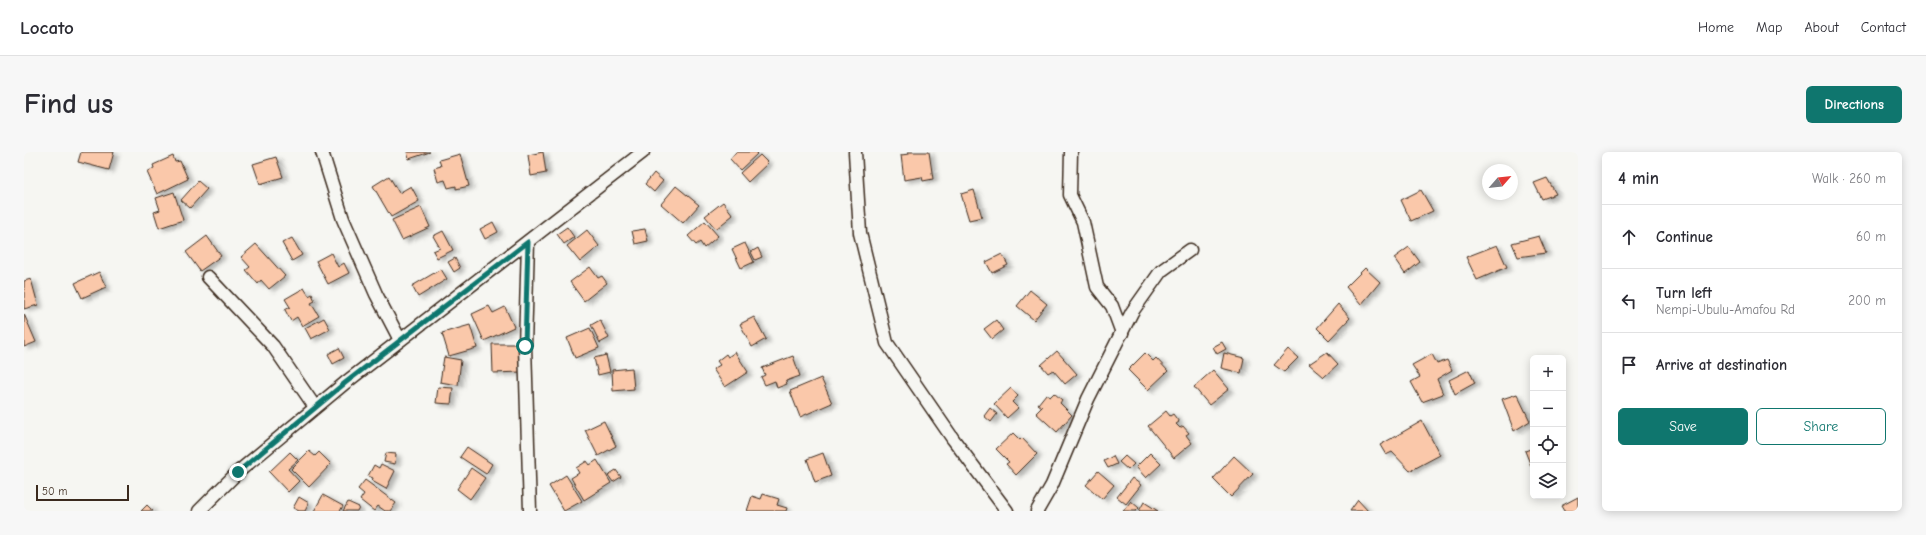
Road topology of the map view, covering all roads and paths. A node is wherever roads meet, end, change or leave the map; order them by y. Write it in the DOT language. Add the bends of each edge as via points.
graph roads {
  1 [pos="322,152"];
  2 [pos="643,152"];
  3 [pos="855,152"];
  4 [pos="1071,152"];
  5 [pos="528,242"];
  6 [pos="1190,250"];
  7 [pos="208,277"];
  8 [pos="1122,333"];
  9 [pos="400,340"];
  10 [pos="315,407"];
  11 [pos="199,511"];
  12 [pos="530,511"];
  13 [pos="1008,511"];
  14 [pos="1037,511"];
  1 -- 9 [label="street" via="343,219 376,294"];
  2 -- 5 [label="street"];
  3 -- 13 [label="street" via="860,233 887,343 953,439"];
  4 -- 8 [label="street" via="1070,195 1083,222 1097,287 1112,306"];
  5 -- 9 [label="street"];
  5 -- 12 [label="street" via="525,346"];
  6 -- 8 [label="street" via="1161,270 1132,312"];
  7 -- 10 [label="street" via="273,346"];
  8 -- 14 [label="street" via="1088,399 1052,485"];
  9 -- 10 [label="street"];
  10 -- 11 [label="street" via="238,472"];
}
